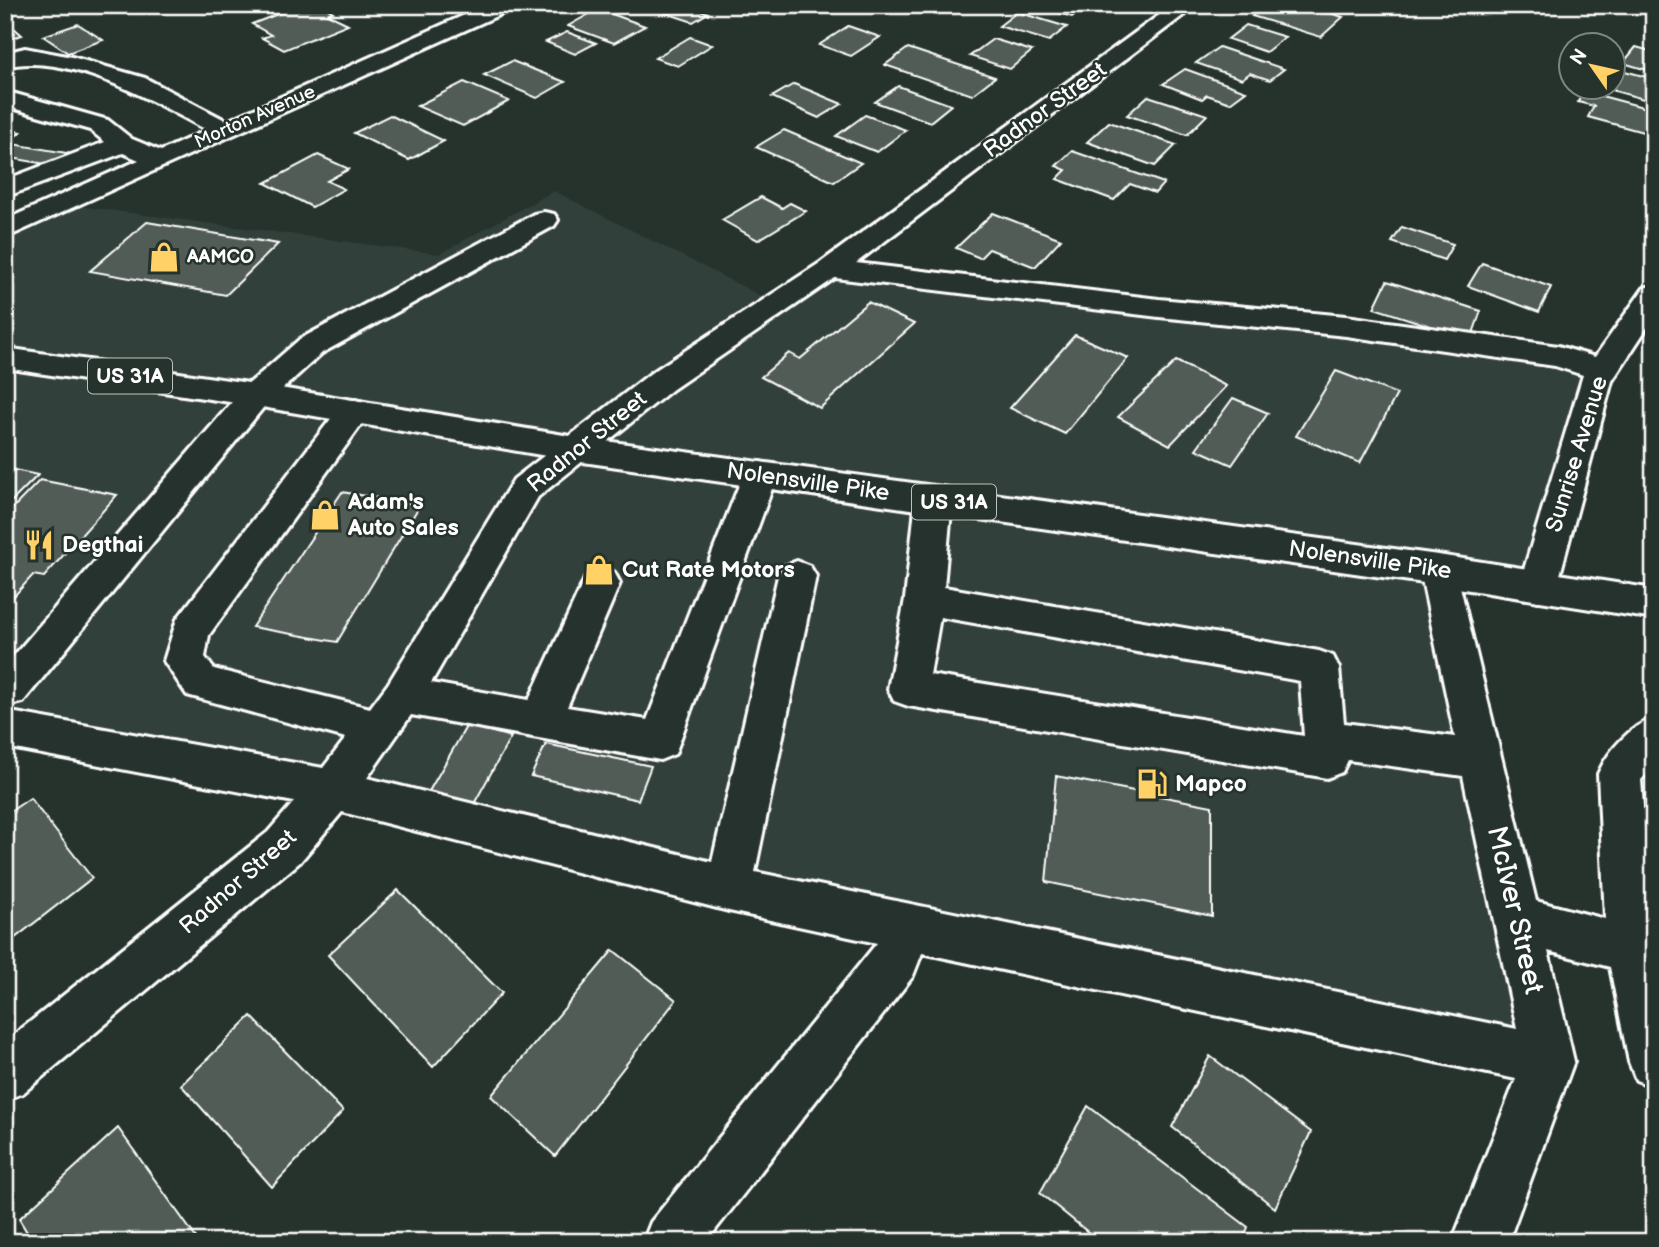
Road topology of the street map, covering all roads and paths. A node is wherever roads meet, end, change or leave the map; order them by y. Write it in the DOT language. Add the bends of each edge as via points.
graph roads {
  1 [pos="505,5"];
  2 [pos="1188,5"];
  3 [pos="5,60"];
  4 [pos="5,98"];
  5 [pos="226,130"];
  6 [pos="123,144"];
  7 [pos="159,159"];
  8 [pos="5,189"];
  9 [pos="544,220"];
  10 [pos="5,230"];
  11 [pos="830,269"];
  12 [pos="1654,294"];
  13 [pos="5,358"];
  14 [pos="1602,370"];
  15 [pos="256,394"];
  16 [pos="355,411"];
  17 [pos="576,449"];
  18 [pos="760,475"];
  19 [pos="934,499"];
  20 [pos="1438,570"];
  21 [pos="797,576"];
  22 [pos="601,583"];
  23 [pos="1538,586"];
  24 [pos="924,599"];
  25 [pos="1654,604"];
  26 [pos="402,696"];
  27 [pos="7,709"];
  28 [pos="541,719"];
  29 [pos="378,728"];
  30 [pos="1654,736"];
  31 [pos="1326,739"];
  32 [pos="1481,759"];
  33 [pos="333,790"];
  34 [pos="729,889"];
  35 [pos="1517,919"];
  36 [pos="906,926"];
  37 [pos="1630,949"];
  38 [pos="1549,1061"];
  39 [pos="1654,1062"];
  40 [pos="5,1074"];
  41 [pos="671,1242"];
  42 [pos="1480,1242"];
  1 -- 5 [label="street, Morton Avenue" via="459,15"];
  2 -- 11 [label="street, Radnor Street"];
  3 -- 5 [label="street" via="25,55 137,83"];
  4 -- 6 [label="street" via="99,125"];
  5 -- 7 [label="street, Morton Avenue"];
  6 -- 7 [label="street"];
  6 -- 8 [label="street"];
  7 -- 10 [label="street, Morton Avenue"];
  9 -- 15 [label="street" via="311,346"];
  11 -- 14 [label="street" via="1346,326 1558,356"];
  11 -- 17 [label="street, Radnor Street" via="662,381"];
  12 -- 14 [label="street, Sunrise Avenue"];
  13 -- 15 [label="street, Nolensville Pike / US 31A"];
  14 -- 23 [label="street, Sunrise Avenue"];
  15 -- 16 [label="street, Nolensville Pike / US 31A"];
  15 -- 27 [label="street"];
  16 -- 17 [label="street, Nolensville Pike / US 31A"];
  16 -- 29 [label="street" via="191,630 184,660 201,683"];
  17 -- 18 [label="street, Nolensville Pike / US 31A"];
  17 -- 26 [label="street, Radnor Street" via="526,488"];
  18 -- 19 [label="street, Nolensville Pike / US 31A"];
  18 -- 28 [label="street" via="660,741"];
  19 -- 20 [label="street, Nolensville Pike / US 31A"];
  19 -- 24 [label="street"];
  20 -- 23 [label="street, Nolensville Pike / US 31A"];
  20 -- 32 [label="street, McIver Street"];
  21 -- 34 [label="street"];
  22 -- 28 [label="street"];
  23 -- 25 [label="street, Nolensville Pike / US 31A"];
  24 -- 31 [label="street" via="1319,668"];
  24 -- 31 [label="street" via="908,689 1327,759"];
  26 -- 28 [label="street"];
  26 -- 29 [label="street, Radnor Street"];
  27 -- 33 [label="street"];
  29 -- 33 [label="street, Radnor Street"];
  30 -- 37 [label="street" via="1619,774"];
  31 -- 32 [label="street"];
  32 -- 35 [label="street, McIver Street"];
  33 -- 34 [label="street"];
  33 -- 40 [label="street, Radnor Street" via="284,847"];
  34 -- 36 [label="street"];
  35 -- 37 [label="street"];
  35 -- 38 [label="street, McIver Street"];
  36 -- 38 [label="street"];
  36 -- 41 [label="street" via="896,959"];
  37 -- 39 [label="street"];
  38 -- 42 [label="street"];
}
